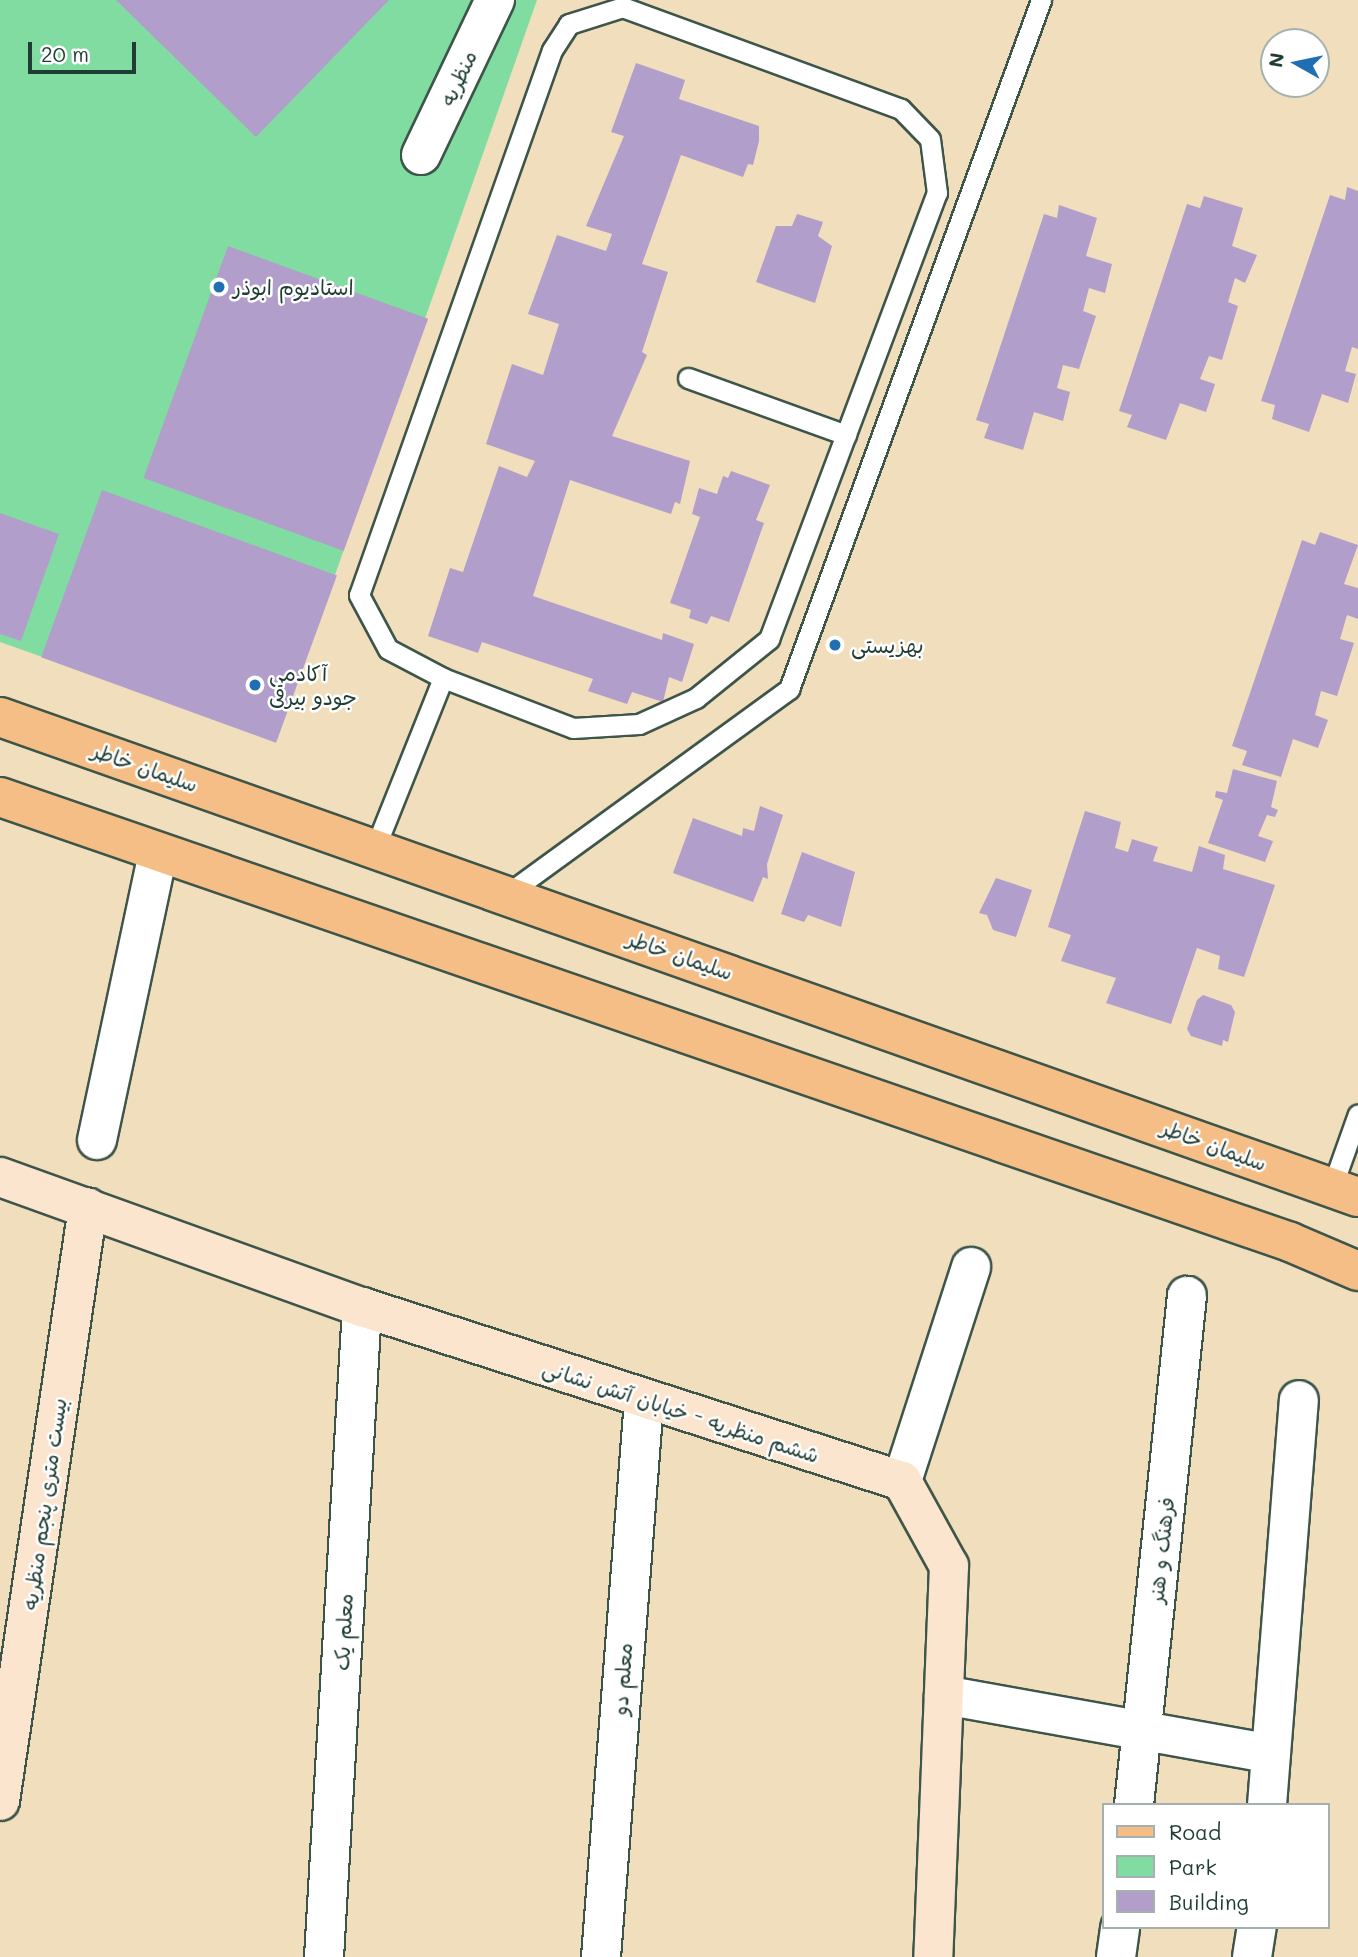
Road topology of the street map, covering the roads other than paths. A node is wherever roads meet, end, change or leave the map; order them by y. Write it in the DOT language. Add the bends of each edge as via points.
graph roads {
  1 [pos="495,0"];
  2 [pos="1041,0"];
  3 [pos="421,155"];
  4 [pos="688,378"];
  5 [pos="846,435"];
  6 [pos="443,678"];
  7 [pos="0,717"];
  8 [pos="0,796"];
  9 [pos="375,848"];
  10 [pos="158,852"];
  11 [pos="506,894"];
  12 [pos="1358,1114"];
  13 [pos="97,1140"];
  14 [pos="0,1177"];
  15 [pos="1345,1192"];
  16 [pos="88,1207"];
  17 [pos="971,1267"];
  18 [pos="1358,1271"];
  19 [pos="1187,1296"];
  20 [pos="362,1307"];
  21 [pos="1298,1400"];
  22 [pos="644,1401"];
  23 [pos="902,1481"];
  24 [pos="944,1695"];
  25 [pos="1143,1731"];
  26 [pos="1271,1754"];
  27 [pos="0,1801"];
  28 [pos="1134,1803"];
  29 [pos="1267,1803"];
  30 [pos="1120,1929"];
  31 [pos="1257,1929"];
  32 [pos="324,1957"];
  33 [pos="601,1957"];
  34 [pos="933,1957"];
  35 [pos="1116,1957"];
  36 [pos="1252,1957"];
  1 -- 3 [label="street, منظریه"];
  2 -- 11 [label="lane" via="789,689"];
  4 -- 5 [label="lane"];
  5 -- 6 [label="lane" via="769,639 696,698 639,723 573,728"];
  5 -- 6 [label="lane" via="937,193 930,139 901,109 624,6 569,24 552,50 359,595 388,649"];
  6 -- 9 [label="lane"];
  7 -- 9 [label="main road, سلیمان خاطر"];
  8 -- 10 [label="main road"];
  9 -- 11 [label="main road, سلیمان خاطر"];
  10 -- 13 [label="street"];
  10 -- 18 [label="main road" via="1290,1242"];
  11 -- 15 [label="main road, سلیمان خاطر"];
  12 -- 15 [label="lane"];
  14 -- 16 [label="main road, ششم منظریه - خیابان آتش نشانی"];
  16 -- 20 [label="main road, ششم منظریه - خیابان آتش نشانی"];
  16 -- 27 [label="main road, بیست متری پنجم منظریه"];
  17 -- 23 [label="street"];
  19 -- 25 [label="street, فرهنگ و هنر"];
  20 -- 22 [label="main road, ششم منظریه - خیابان آتش نشانی"];
  20 -- 32 [label="street, معلم یک"];
  21 -- 26 [label="street"];
  22 -- 23 [label="main road, ششم منظریه - خیابان آتش نشانی"];
  22 -- 33 [label="street, معلم دو"];
  23 -- 24 [label="main road" via="949,1566"];
  24 -- 25 [label="street"];
  24 -- 34 [label="main road"];
  25 -- 26 [label="street"];
  25 -- 28 [label="street, فرهنگ و هنر"];
  26 -- 29 [label="street"];
  30 -- 35 [label="street"];
  31 -- 36 [label="street"];
}
